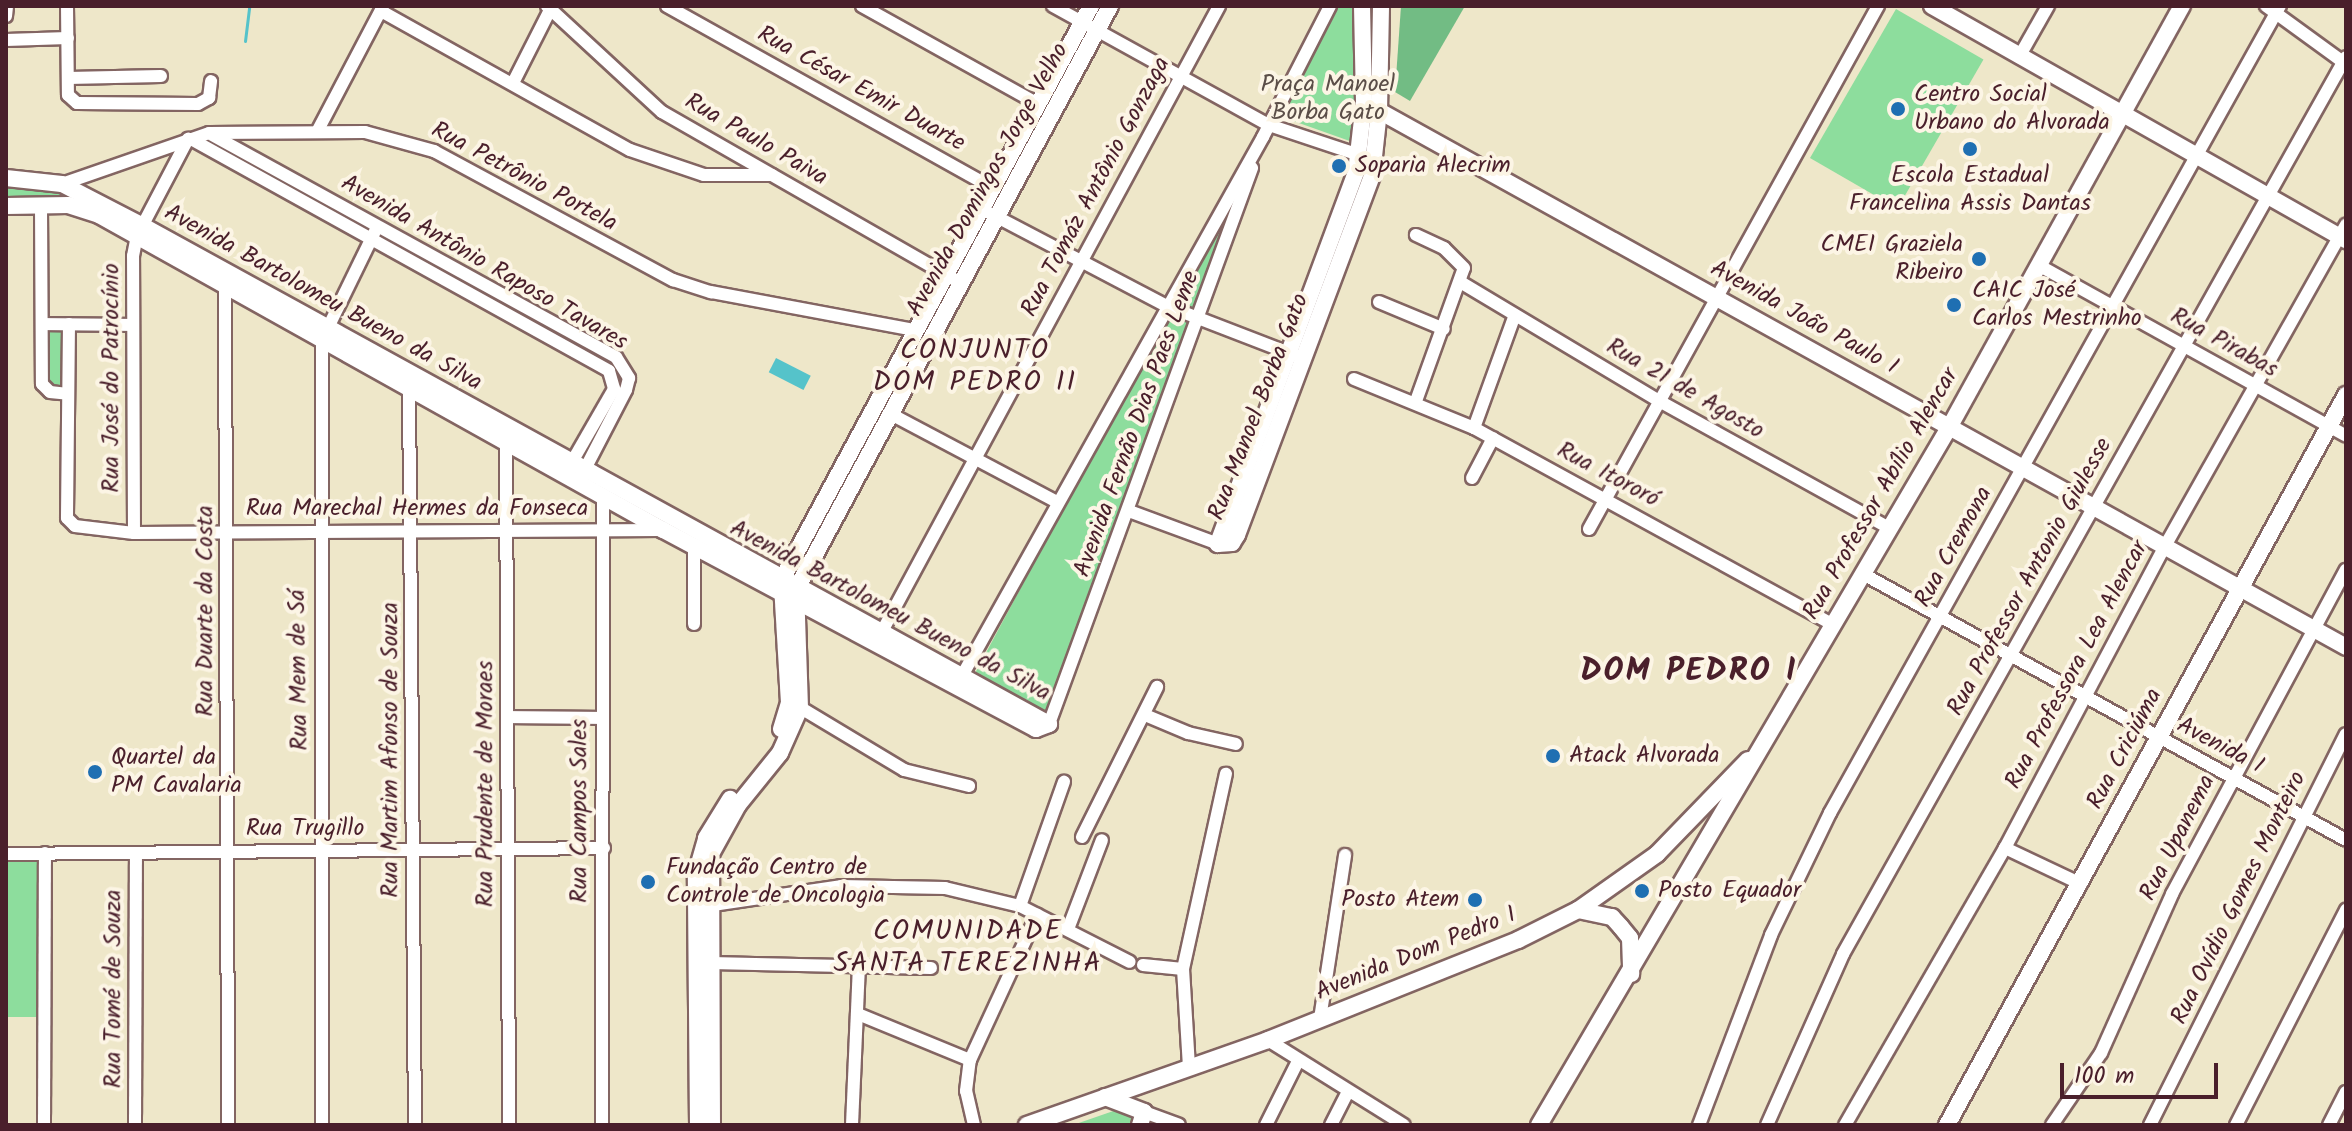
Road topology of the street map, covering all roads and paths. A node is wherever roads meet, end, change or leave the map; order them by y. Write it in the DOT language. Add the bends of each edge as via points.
graph roads {
  1 [pos="7,6"];
  2 [pos="67,6"];
  3 [pos="667,6"];
  4 [pos="862,6"];
  5 [pos="1053,6"];
  6 [pos="1091,6"];
  7 [pos="1110,6"];
  8 [pos="1219,6"];
  9 [pos="1330,6"];
  10 [pos="1362,6"];
  11 [pos="1878,6"];
  12 [pos="1932,6"];
  13 [pos="2048,6"];
  14 [pos="2182,6"];
  15 [pos="550,7"];
  16 [pos="382,8"];
  17 [pos="1379,8"];
  18 [pos="2274,8"];
  19 [pos="1955,12"];
  20 [pos="6,16"];
  21 [pos="1090,27"];
  22 [pos="68,38"];
  23 [pos="6,40"];
  24 [pos="2019,57"];
  25 [pos="2344,60"];
  26 [pos="161,76"];
  27 [pos="68,78"];
  28 [pos="1181,79"];
  29 [pos="211,81"];
  30 [pos="514,81"];
  31 [pos="1364,102"];
  32 [pos="1038,104"];
  33 [pos="1379,111"];
  34 [pos="2121,115"];
  35 [pos="318,130"];
  36 [pos="1266,131"];
  37 [pos="209,133"];
  38 [pos="189,139"];
  39 [pos="1376,154"];
  40 [pos="2196,157"];
  41 [pos="1359,159"];
  42 [pos="775,175"];
  43 [pos="6,178"];
  44 [pos="991,187"];
  45 [pos="68,193"];
  46 [pos="2268,197"];
  47 [pos="6,206"];
  48 [pos="41,206"];
  49 [pos="980,208"];
  50 [pos="996,216"];
  51 [pos="377,227"];
  52 [pos="140,231"];
  53 [pos="2344,234"];
  54 [pos="1416,235"];
  55 [pos="370,240"];
  56 [pos="1081,261"];
  57 [pos="2038,265"];
  58 [pos="952,278"];
  59 [pos="1462,283"];
  60 [pos="225,288"];
  61 [pos="1716,297"];
  62 [pos="1379,302"];
  63 [pos="1167,306"];
  64 [pos="2113,306"];
  65 [pos="538,315"];
  66 [pos="1515,315"];
  67 [pos="1200,320"];
  68 [pos="43,324"];
  69 [pos="69,324"];
  70 [pos="132,325"];
  71 [pos="531,327"];
  72 [pos="1444,329"];
  73 [pos="914,330"];
  74 [pos="324,334"];
  75 [pos="2186,347"];
  76 [pos="1299,356"];
  77 [pos="616,357"];
  78 [pos="609,371"];
  79 [pos="1354,379"];
  80 [pos="410,382"];
  81 [pos="2256,386"];
  82 [pos="68,394"];
  83 [pos="2346,395"];
  84 [pos="1416,401"];
  85 [pos="1661,402"];
  86 [pos="889,413"];
  87 [pos="1950,426"];
  88 [pos="2328,426"];
  89 [pos="1474,428"];
  90 [pos="2346,436"];
  91 [pos="1493,438"];
  92 [pos="506,444"];
  93 [pos="975,459"];
  94 [pos="2023,468"];
  95 [pos="574,473"];
  96 [pos="1472,478"];
  97 [pos="603,496"];
  98 [pos="1606,498"];
  99 [pos="1057,502"];
  100 [pos="2093,508"];
  101 [pos="1129,511"];
  102 [pos="666,524"];
  103 [pos="1889,528"];
  104 [pos="600,529"];
  105 [pos="1589,529"];
  106 [pos="319,530"];
  107 [pos="412,531"];
  108 [pos="227,532"];
  109 [pos="508,532"];
  110 [pos="134,533"];
  111 [pos="1218,544"];
  112 [pos="694,545"];
  113 [pos="2165,546"];
  114 [pos="2346,570"];
  115 [pos="1863,574"];
  116 [pos="2241,587"];
  117 [pos="789,591"];
  118 [pos="1940,617"];
  119 [pos="694,624"];
  120 [pos="1834,625"];
  121 [pos="2313,628"];
  122 [pos="878,638"];
  123 [pos="2346,647"];
  124 [pos="2010,658"];
  125 [pos="959,681"];
  126 [pos="1157,687"];
  127 [pos="2086,697"];
  128 [pos="795,705"];
  129 [pos="1145,715"];
  130 [pos="508,717"];
  131 [pos="602,718"];
  132 [pos="1049,724"];
  133 [pos="2346,734"];
  134 [pos="2158,737"];
  135 [pos="1768,738"];
  136 [pos="1236,744"];
  137 [pos="1226,774"];
  138 [pos="2233,777"];
  139 [pos="1064,782"];
  140 [pos="969,786"];
  141 [pos="2302,814"];
  142 [pos="1697,816"];
  143 [pos="1714,833"];
  144 [pos="1082,837"];
  145 [pos="1102,840"];
  146 [pos="2346,840"];
  147 [pos="604,848"];
  148 [pos="2005,848"];
  149 [pos="507,849"];
  150 [pos="414,850"];
  151 [pos="322,851"];
  152 [pos="229,852"];
  153 [pos="45,853"];
  154 [pos="136,853"];
  155 [pos="6,854"];
  156 [pos="1345,855"];
  157 [pos="1627,878"];
  158 [pos="2081,884"];
  159 [pos="1020,906"];
  160 [pos="701,907"];
  161 [pos="1578,910"];
  162 [pos="2346,910"];
  163 [pos="1037,915"];
  164 [pos="1612,917"];
  165 [pos="1068,929"];
  166 [pos="1654,937"];
  167 [pos="1630,938"];
  168 [pos="711,963"];
  169 [pos="859,965"];
  170 [pos="931,968"];
  171 [pos="1183,969"];
  172 [pos="1631,974"];
  173 [pos="858,1014"];
  174 [pos="1320,1019"];
  175 [pos="1268,1040"];
  176 [pos="970,1060"];
  177 [pos="1298,1061"];
  178 [pos="1189,1067"];
  179 [pos="1348,1092"];
  180 [pos="2346,1092"];
  181 [pos="1105,1097"];
  182 [pos="1142,1118"];
  183 [pos="1397,1123"];
  184 [pos="44,1125"];
  185 [pos="135,1125"];
  186 [pos="228,1125"];
  187 [pos="322,1125"];
  188 [pos="415,1125"];
  189 [pos="509,1125"];
  190 [pos="602,1125"];
  191 [pos="698,1125"];
  192 [pos="712,1125"];
  193 [pos="852,1125"];
  194 [pos="974,1125"];
  195 [pos="1027,1125"];
  196 [pos="1179,1125"];
  197 [pos="1266,1125"];
  198 [pos="1331,1125"];
  199 [pos="1539,1125"];
  200 [pos="1699,1125"];
  201 [pos="1767,1125"];
  202 [pos="1845,1125"];
  203 [pos="1947,1125"];
  204 [pos="2052,1125"];
  205 [pos="2150,1125"];
  206 [pos="2236,1125"];
  207 [pos="2329,1125"];
  1 -- 20 [label="street"];
  2 -- 22 [label="street"];
  3 -- 44 [label="street, Rua César Emir Duarte"];
  4 -- 32 [label="street"];
  5 -- 21 [label="street"];
  6 -- 21 [label="street, Avenida Domingos Jorge Velho"];
  7 -- 21 [label="street, Avenida Domingos Jorge Velho"];
  8 -- 28 [label="street, Rua Tomáz Antônio Gonzaga"];
  9 -- 36 [label="street, Avenida Fernão Dias Paes Leme"];
  10 -- 31 [label="street, Rua Manoel Borba Gato"];
  11 -- 61 [label="street"];
  12 -- 19 [label="street"];
  13 -- 24 [label="street"];
  14 -- 34 [label="street, Rua Professor Abílio Alencar"];
  15 -- 30 [label="street"];
  15 -- 42 [label="street, Rua Paulo Paiva" via="662,112"];
  16 -- 30 [label="street"];
  16 -- 35 [label="street"];
  17 -- 33 [label="street, Rua Manoel Borba Gato"];
  18 -- 25 [label="street"];
  18 -- 40 [label="street, Rua Cremona"];
  19 -- 24 [label="street"];
  21 -- 28 [label="street"];
  21 -- 32 [label="street, Avenida Domingos Jorge Velho"];
  21 -- 50 [label="street, Avenida Domingos Jorge Velho"];
  22 -- 23 [label="street"];
  22 -- 27 [label="street"];
  24 -- 34 [label="street"];
  25 -- 46 [label="street, Rua Professor Antonio Giulesse"];
  26 -- 27 [label="street"];
  27 -- 29 [label="street" via="68,95 84,104 198,104 209,98"];
  28 -- 36 [label="street"];
  28 -- 56 [label="street, Rua Tomáz Antônio Gonzaga"];
  30 -- 42 [label="street" via="630,150 671,167 704,175"];
  31 -- 33 [label="street, Avenida João Paulo I"];
  31 -- 41 [label="street, Rua Manoel Borba Gato"];
  32 -- 44 [label="street, Avenida Domingos Jorge Velho"];
  33 -- 39 [label="street, Rua Manoel Borba Gato"];
  33 -- 61 [label="street, Avenida João Paulo I"];
  34 -- 40 [label="street"];
  34 -- 57 [label="street, Rua Professor Abílio Alencar"];
  35 -- 37 [label="street, Rua Petrônio Portela"];
  35 -- 73 [label="street, Rua Petrônio Portela" via="365,132 434,151 673,280 711,292"];
  36 -- 41 [label="street"];
  36 -- 63 [label="street, Avenida Fernão Dias Paes Leme"];
  36 -- 67 [label="street, Avenida Fernão Dias Paes Leme"];
  37 -- 38 [label="street, Rua Petrônio Portela"];
  37 -- 51 [label="street, Avenida Antônio Raposo Tavares"];
  38 -- 45 [label="street, Rua Petrônio Portela"];
  38 -- 52 [label="street, Rua José do Patrocínio"];
  38 -- 55 [label="street, Avenida Antônio Raposo Tavares"];
  39 -- 41 [label="street"];
  39 -- 76 [label="street, Rua Manoel Borba Gato"];
  40 -- 46 [label="street"];
  40 -- 64 [label="street, Rua Cremona"];
  41 -- 76 [label="street, Rua Manoel Borba Gato"];
  42 -- 58 [label="street, Rua Paulo Paiva"];
  43 -- 45 [label="street, Avenida Bartolomeu Bueno da Silva"];
  44 -- 49 [label="street, Avenida Domingos Jorge Velho"];
  45 -- 48 [label="street, Avenida Bartolomeu Bueno da Silva"];
  45 -- 52 [label="street, Avenida Bartolomeu Bueno da Silva"];
  46 -- 53 [label="street"];
  46 -- 75 [label="street, Rua Professor Antonio Giulesse"];
  47 -- 48 [label="street, Avenida Bartolomeu Bueno da Silva"];
  48 -- 68 [label="street"];
  49 -- 50 [label="street"];
  49 -- 58 [label="street, Avenida Domingos Jorge Velho"];
  50 -- 56 [label="street"];
  50 -- 58 [label="street, Avenida Domingos Jorge Velho"];
  51 -- 55 [label="street, Rua Mem de Sá"];
  51 -- 65 [label="street, Avenida Antônio Raposo Tavares"];
  52 -- 60 [label="street, Avenida Bartolomeu Bueno da Silva"];
  52 -- 70 [label="street, Rua José do Patrocínio"];
  52 -- 74 [label="street, Avenida Bartolomeu Bueno da Silva"];
  53 -- 81 [label="street, Rua Professora Lea Alencar"];
  54 -- 59 [label="street" via="1459,259"];
  55 -- 71 [label="street, Avenida Antônio Raposo Tavares"];
  55 -- 74 [label="street, Rua Mem de Sá"];
  56 -- 63 [label="street"];
  56 -- 93 [label="street, Rua Tomáz Antônio Gonzaga"];
  57 -- 64 [label="street, Rua Pirabas"];
  57 -- 87 [label="street, Rua Professor Abílio Alencar"];
  58 -- 73 [label="street, Avenida Domingos Jorge Velho"];
  58 -- 86 [label="street, Avenida Domingos Jorge Velho"];
  59 -- 66 [label="street, Rua 21 de Agosto"];
  59 -- 72 [label="street"];
  60 -- 74 [label="street, Avenida Bartolomeu Bueno da Silva"];
  60 -- 108 [label="street, Rua Duarte da Costa"];
  61 -- 85 [label="street"];
  61 -- 87 [label="street, Avenida João Paulo I"];
  62 -- 72 [label="street"];
  63 -- 67 [label="street"];
  63 -- 99 [label="street, Avenida Fernão Dias Paes Leme"];
  64 -- 75 [label="street, Rua Pirabas"];
  64 -- 94 [label="street, Rua Cremona"];
  65 -- 71 [label="street"];
  65 -- 77 [label="street, Avenida Antônio Raposo Tavares"];
  66 -- 85 [label="street, Rua 21 de Agosto"];
  66 -- 89 [label="street"];
  67 -- 76 [label="street"];
  67 -- 101 [label="street, Avenida Fernão Dias Paes Leme"];
  68 -- 69 [label="street"];
  68 -- 82 [label="street" via="42,384 50,392"];
  69 -- 70 [label="street"];
  69 -- 82 [label="street"];
  70 -- 110 [label="street, Rua José do Patrocínio"];
  71 -- 78 [label="street, Avenida Antônio Raposo Tavares"];
  72 -- 84 [label="street"];
  73 -- 117 [label="street, Avenida Domingos Jorge Velho"];
  74 -- 80 [label="street, Avenida Bartolomeu Bueno da Silva"];
  74 -- 106 [label="street, Rua Mem de Sá"];
  75 -- 81 [label="street, Rua Pirabas"];
  75 -- 100 [label="street, Rua Professor Antonio Giulesse"];
  76 -- 111 [label="street, Rua Manoel Borba Gato"];
  77 -- 78 [label="street"];
  77 -- 95 [label="street, Avenida Antônio Raposo Tavares" via="629,378 626,390"];
  78 -- 95 [label="street, Avenida Antônio Raposo Tavares" via="614,389"];
  79 -- 84 [label="street, Rua Itororó"];
  80 -- 92 [label="street, Avenida Bartolomeu Bueno da Silva"];
  80 -- 95 [label="street, Avenida Bartolomeu Bueno da Silva"];
  80 -- 107 [label="street, Rua Martim Afonso de Souza"];
  81 -- 88 [label="street, Rua Pirabas"];
  81 -- 113 [label="street, Rua Professora Lea Alencar"];
  82 -- 110 [label="street, Rua Marechal Hermes da Fonseca" via="67,518 80,528"];
  83 -- 88 [label="street, Rua Criciúma"];
  84 -- 89 [label="street, Rua Itororó"];
  85 -- 98 [label="street"];
  85 -- 103 [label="street, Rua 21 de Agosto"];
  86 -- 93 [label="street"];
  86 -- 117 [label="street, Avenida Domingos Jorge Velho"];
  87 -- 94 [label="street, Avenida João Paulo I"];
  87 -- 103 [label="street, Rua Professor Abílio Alencar"];
  88 -- 90 [label="street, Rua Pirabas"];
  88 -- 116 [label="street, Rua Criciúma"];
  89 -- 91 [label="street, Rua Itororó"];
  91 -- 96 [label="street"];
  91 -- 98 [label="street, Rua Itororó"];
  92 -- 95 [label="street, Avenida Bartolomeu Bueno da Silva"];
  92 -- 109 [label="street, Rua Prudente de Moraes"];
  93 -- 99 [label="street"];
  93 -- 122 [label="street, Rua Tomáz Antônio Gonzaga"];
  94 -- 100 [label="street, Avenida João Paulo I"];
  94 -- 118 [label="street, Rua Cremona"];
  95 -- 97 [label="street, Avenida Bartolomeu Bueno da Silva"];
  95 -- 102 [label="street, Avenida Bartolomeu Bueno da Silva"];
  97 -- 102 [label="street, Avenida Bartolomeu Bueno da Silva"];
  97 -- 104 [label="street, Rua Campos Sales"];
  98 -- 105 [label="street"];
  98 -- 120 [label="street, Rua Itororó"];
  99 -- 125 [label="street, Avenida Fernão Dias Paes Leme"];
  100 -- 113 [label="street, Avenida João Paulo I"];
  100 -- 124 [label="street, Rua Professor Antonio Giulesse"];
  101 -- 111 [label="street"];
  101 -- 132 [label="street, Avenida Fernão Dias Paes Leme"];
  102 -- 104 [label="street, Rua Marechal Hermes da Fonseca"];
  102 -- 112 [label="street, Avenida Bartolomeu Bueno da Silva"];
  102 -- 117 [label="street, Avenida Bartolomeu Bueno da Silva"];
  103 -- 115 [label="street, Rua Professor Abílio Alencar"];
  104 -- 109 [label="street, Rua Marechal Hermes da Fonseca"];
  104 -- 131 [label="street, Rua Campos Sales"];
  106 -- 107 [label="street, Rua Marechal Hermes da Fonseca"];
  106 -- 108 [label="street, Rua Marechal Hermes da Fonseca"];
  106 -- 151 [label="street, Rua Mem de Sá"];
  107 -- 109 [label="street, Rua Marechal Hermes da Fonseca"];
  107 -- 150 [label="street, Rua Martim Afonso de Souza"];
  108 -- 110 [label="street, Rua Marechal Hermes da Fonseca"];
  108 -- 152 [label="street, Rua Duarte da Costa"];
  109 -- 130 [label="street, Rua Prudente de Moraes"];
  112 -- 117 [label="street, Avenida Bartolomeu Bueno da Silva"];
  112 -- 119 [label="street"];
  113 -- 116 [label="street, Avenida João Paulo I"];
  113 -- 127 [label="street, Rua Professora Lea Alencar"];
  114 -- 121 [label="street, Rua Upanema"];
  115 -- 118 [label="street, Avenida I"];
  115 -- 120 [label="street, Rua Professor Abílio Alencar"];
  116 -- 121 [label="street, Avenida João Paulo I"];
  116 -- 134 [label="street, Rua Criciúma"];
  117 -- 122 [label="street, Avenida Bartolomeu Bueno da Silva"];
  117 -- 128 [label="street"];
  118 -- 124 [label="street, Avenida I"];
  118 -- 200 [label="street, Rua Cremona" via="1796,878"];
  120 -- 135 [label="street, Rua Professor Abílio Alencar"];
  121 -- 123 [label="street, Avenida João Paulo I"];
  121 -- 138 [label="street, Rua Upanema"];
  122 -- 125 [label="street, Avenida Bartolomeu Bueno da Silva"];
  124 -- 127 [label="street, Avenida I"];
  124 -- 201 [label="street, Rua Professor Antonio Giulesse" via="1843,954"];
  125 -- 132 [label="street, Avenida Bartolomeu Bueno da Silva" via="1036,729"];
  126 -- 129 [label="street"];
  127 -- 134 [label="street, Avenida I"];
  127 -- 148 [label="street, Rua Professora Lea Alencar"];
  128 -- 140 [label="street" via="904,770"];
  128 -- 160 [label="street" via="777,738 716,819 706,853"];
  129 -- 136 [label="street" via="1188,733"];
  129 -- 144 [label="street"];
  130 -- 131 [label="street"];
  130 -- 149 [label="street, Rua Prudente de Moraes"];
  131 -- 147 [label="street, Rua Campos Sales"];
  133 -- 141 [label="street, Rua Ovídio Gomes Monteiro"];
  134 -- 138 [label="street, Avenida I"];
  134 -- 158 [label="street, Rua Criciúma"];
  135 -- 142 [label="street, Avenida Dom Pedro I"];
  135 -- 143 [label="street, Rua Professor Abílio Alencar"];
  137 -- 171 [label="street"];
  138 -- 141 [label="street, Avenida I"];
  138 -- 204 [label="street, Rua Upanema" via="2172,894 2101,1053"];
  139 -- 159 [label="street"];
  141 -- 146 [label="street, Avenida I"];
  141 -- 205 [label="street, Rua Ovídio Gomes Monteiro"];
  142 -- 143 [label="street" via="1708,820"];
  142 -- 157 [label="street, Avenida Dom Pedro I"];
  143 -- 166 [label="street, Rua Professor Abílio Alencar"];
  145 -- 165 [label="street"];
  147 -- 149 [label="street, Rua Trugillo"];
  147 -- 190 [label="street, Rua Campos Sales"];
  148 -- 158 [label="street"];
  148 -- 202 [label="street, Rua Professora Lea Alencar"];
  149 -- 150 [label="street, Rua Trugillo"];
  149 -- 189 [label="street, Rua Prudente de Moraes"];
  150 -- 151 [label="street, Rua Trugillo"];
  150 -- 188 [label="street, Rua Martim Afonso de Souza"];
  151 -- 152 [label="street, Rua Trugillo"];
  151 -- 187 [label="street, Rua Mem de Sá"];
  152 -- 154 [label="street, Rua Trugillo"];
  152 -- 186 [label="street, Rua Duarte da Costa"];
  153 -- 154 [label="street, Rua Trugillo"];
  153 -- 155 [label="street, Rua Trugillo"];
  153 -- 184 [label="street"];
  154 -- 185 [label="street, Rua Tomé de Souza"];
  156 -- 174 [label="street"];
  157 -- 161 [label="street, Avenida Dom Pedro I"];
  157 -- 164 [label="street"];
  158 -- 203 [label="street, Rua Criciúma"];
  159 -- 160 [label="street" via="945,888 841,886"];
  159 -- 163 [label="street"];
  160 -- 168 [label="street"];
  160 -- 191 [label="street"];
  161 -- 164 [label="street"];
  161 -- 174 [label="street, Avenida Dom Pedro I" via="1518,940"];
  162 -- 206 [label="street"];
  163 -- 165 [label="street"];
  163 -- 176 [label="street"];
  164 -- 167 [label="street"];
  165 -- 171 [label="street" via="1136,963"];
  166 -- 167 [label="street"];
  166 -- 172 [label="street, Rua Professor Abílio Alencar"];
  167 -- 172 [label="street"];
  168 -- 169 [label="street"];
  168 -- 192 [label="street"];
  169 -- 170 [label="street"];
  169 -- 173 [label="street"];
  171 -- 178 [label="street"];
  172 -- 199 [label="street, Rua Professor Abílio Alencar"];
  173 -- 176 [label="street"];
  173 -- 193 [label="street"];
  174 -- 175 [label="street, Avenida Dom Pedro I"];
  175 -- 177 [label="street"];
  175 -- 178 [label="street, Avenida Dom Pedro I"];
  176 -- 194 [label="street" via="966,1091"];
  177 -- 179 [label="street"];
  177 -- 197 [label="street"];
  178 -- 181 [label="street, Avenida Dom Pedro I"];
  179 -- 183 [label="street"];
  179 -- 198 [label="street"];
  180 -- 207 [label="street"];
  181 -- 182 [label="street"];
  181 -- 195 [label="street, Avenida Dom Pedro I"];
  182 -- 196 [label="street"];
}
